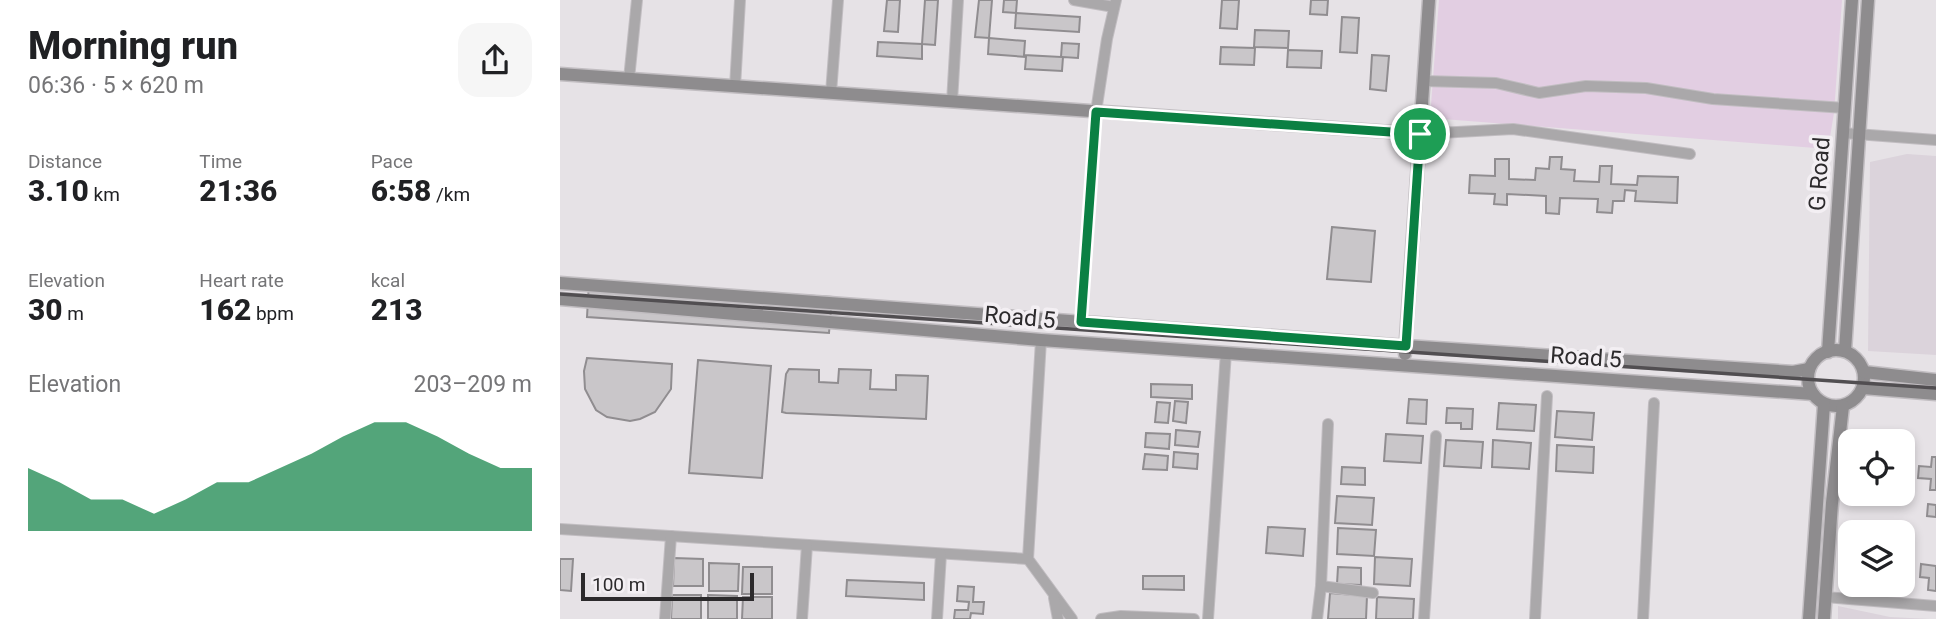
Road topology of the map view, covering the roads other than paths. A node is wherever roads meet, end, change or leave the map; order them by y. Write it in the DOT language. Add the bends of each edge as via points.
graph roads {
  1 [pos="637,0"];
  2 [pos="740,0"];
  3 [pos="838,0"];
  4 [pos="958,0"];
  5 [pos="1074,0"];
  6 [pos="1429,0"];
  7 [pos="1852,0"];
  8 [pos="1868,0"];
  9 [pos="1115,3"];
  10 [pos="560,75"];
  11 [pos="629,79"];
  12 [pos="1424,81"];
  13 [pos="735,87"];
  14 [pos="831,93"];
  15 [pos="952,102"];
  16 [pos="1845,108"];
  17 [pos="1096,112"];
  18 [pos="1843,133"];
  19 [pos="1420,134"];
  20 [pos="1860,135"];
  21 [pos="1936,140"];
  22 [pos="1690,154"];
  23 [pos="560,283"];
  24 [pos="560,299"];
  25 [pos="1081,322"];
  26 [pos="1041,340"];
  27 [pos="1406,346"];
  28 [pos="1845,351"];
  29 [pos="1226,352"];
  30 [pos="1828,352"];
  31 [pos="1403,365"];
  32 [pos="1809,369"];
  33 [pos="1864,372"];
  34 [pos="1936,380"];
  35 [pos="1863,388"];
  36 [pos="1813,394"];
  37 [pos="1936,394"];
  38 [pos="1546,396"];
  39 [pos="1654,403"];
  40 [pos="1824,404"];
  41 [pos="1843,406"];
  42 [pos="1328,424"];
  43 [pos="1436,436"];
  44 [pos="560,529"];
  45 [pos="671,536"];
  46 [pos="807,545"];
  47 [pos="941,554"];
  48 [pos="1028,559"];
  49 [pos="1321,586"];
  50 [pos="1373,593"];
  51 [pos="1053,594"];
  52 [pos="1825,597"];
  53 [pos="1936,606"];
  54 [pos="665,619"];
  55 [pos="802,619"];
  56 [pos="937,619"];
  57 [pos="1058,619"];
  58 [pos="1072,619"];
  59 [pos="1101,619"];
  60 [pos="1194,619"];
  61 [pos="1208,619"];
  62 [pos="1317,619"];
  63 [pos="1424,619"];
  64 [pos="1535,619"];
  65 [pos="1643,619"];
  66 [pos="1809,619"];
  67 [pos="1824,619"];
  1 -- 11 [label="street"];
  2 -- 13 [label="street"];
  3 -- 14 [label="street"];
  4 -- 15 [label="street"];
  5 -- 9 [label="street"];
  6 -- 12 [label="street"];
  7 -- 16 [label="street, G Road"];
  8 -- 20 [label="street, G Road"];
  9 -- 17 [label="street"];
  10 -- 11 [label="street"];
  11 -- 13 [label="street"];
  12 -- 16 [label="street" via="1496,83 1539,93 1586,86 1646,88 1713,99"];
  12 -- 19 [label="street"];
  13 -- 14 [label="street"];
  14 -- 15 [label="street"];
  15 -- 17 [label="street"];
  16 -- 18 [label="street, G Road"];
  17 -- 19 [label="street"];
  17 -- 25 [label="street"];
  18 -- 20 [label="street"];
  18 -- 30 [label="street, G Road"];
  19 -- 22 [label="street" via="1513,129"];
  19 -- 27 [label="street"];
  20 -- 21 [label="street"];
  20 -- 28 [label="street, G Road"];
  23 -- 25 [label="street, Road 5"];
  24 -- 26 [label="street, Road 5"];
  25 -- 27 [label="street, Road 5"];
  26 -- 29 [label="street, Road 5"];
  26 -- 48 [label="street"];
  27 -- 31 [label="street"];
  27 -- 32 [label="street, Road 5" via="1793,372"];
  28 -- 30 [label="street"];
  28 -- 33 [label="street"];
  29 -- 31 [label="street, Road 5"];
  29 -- 61 [label="street"];
  30 -- 32 [label="street"];
  31 -- 36 [label="street, Road 5"];
  32 -- 36 [label="street" via="1808,385"];
  33 -- 34 [label="street"];
  33 -- 35 [label="street"];
  35 -- 37 [label="street"];
  35 -- 41 [label="street"];
  36 -- 40 [label="street"];
  38 -- 64 [label="street"];
  39 -- 65 [label="street"];
  40 -- 41 [label="street"];
  40 -- 66 [label="street"];
  41 -- 52 [label="street"];
  42 -- 49 [label="street"];
  43 -- 63 [label="street"];
  44 -- 45 [label="street"];
  45 -- 46 [label="street"];
  45 -- 54 [label="street"];
  46 -- 47 [label="street"];
  46 -- 55 [label="street"];
  47 -- 48 [label="street"];
  47 -- 56 [label="street"];
  48 -- 51 [label="street"];
  49 -- 50 [label="street"];
  49 -- 62 [label="street"];
  51 -- 57 [label="street"];
  51 -- 58 [label="street"];
  52 -- 53 [label="street"];
  52 -- 67 [label="street"];
  59 -- 60 [label="street"];
}
